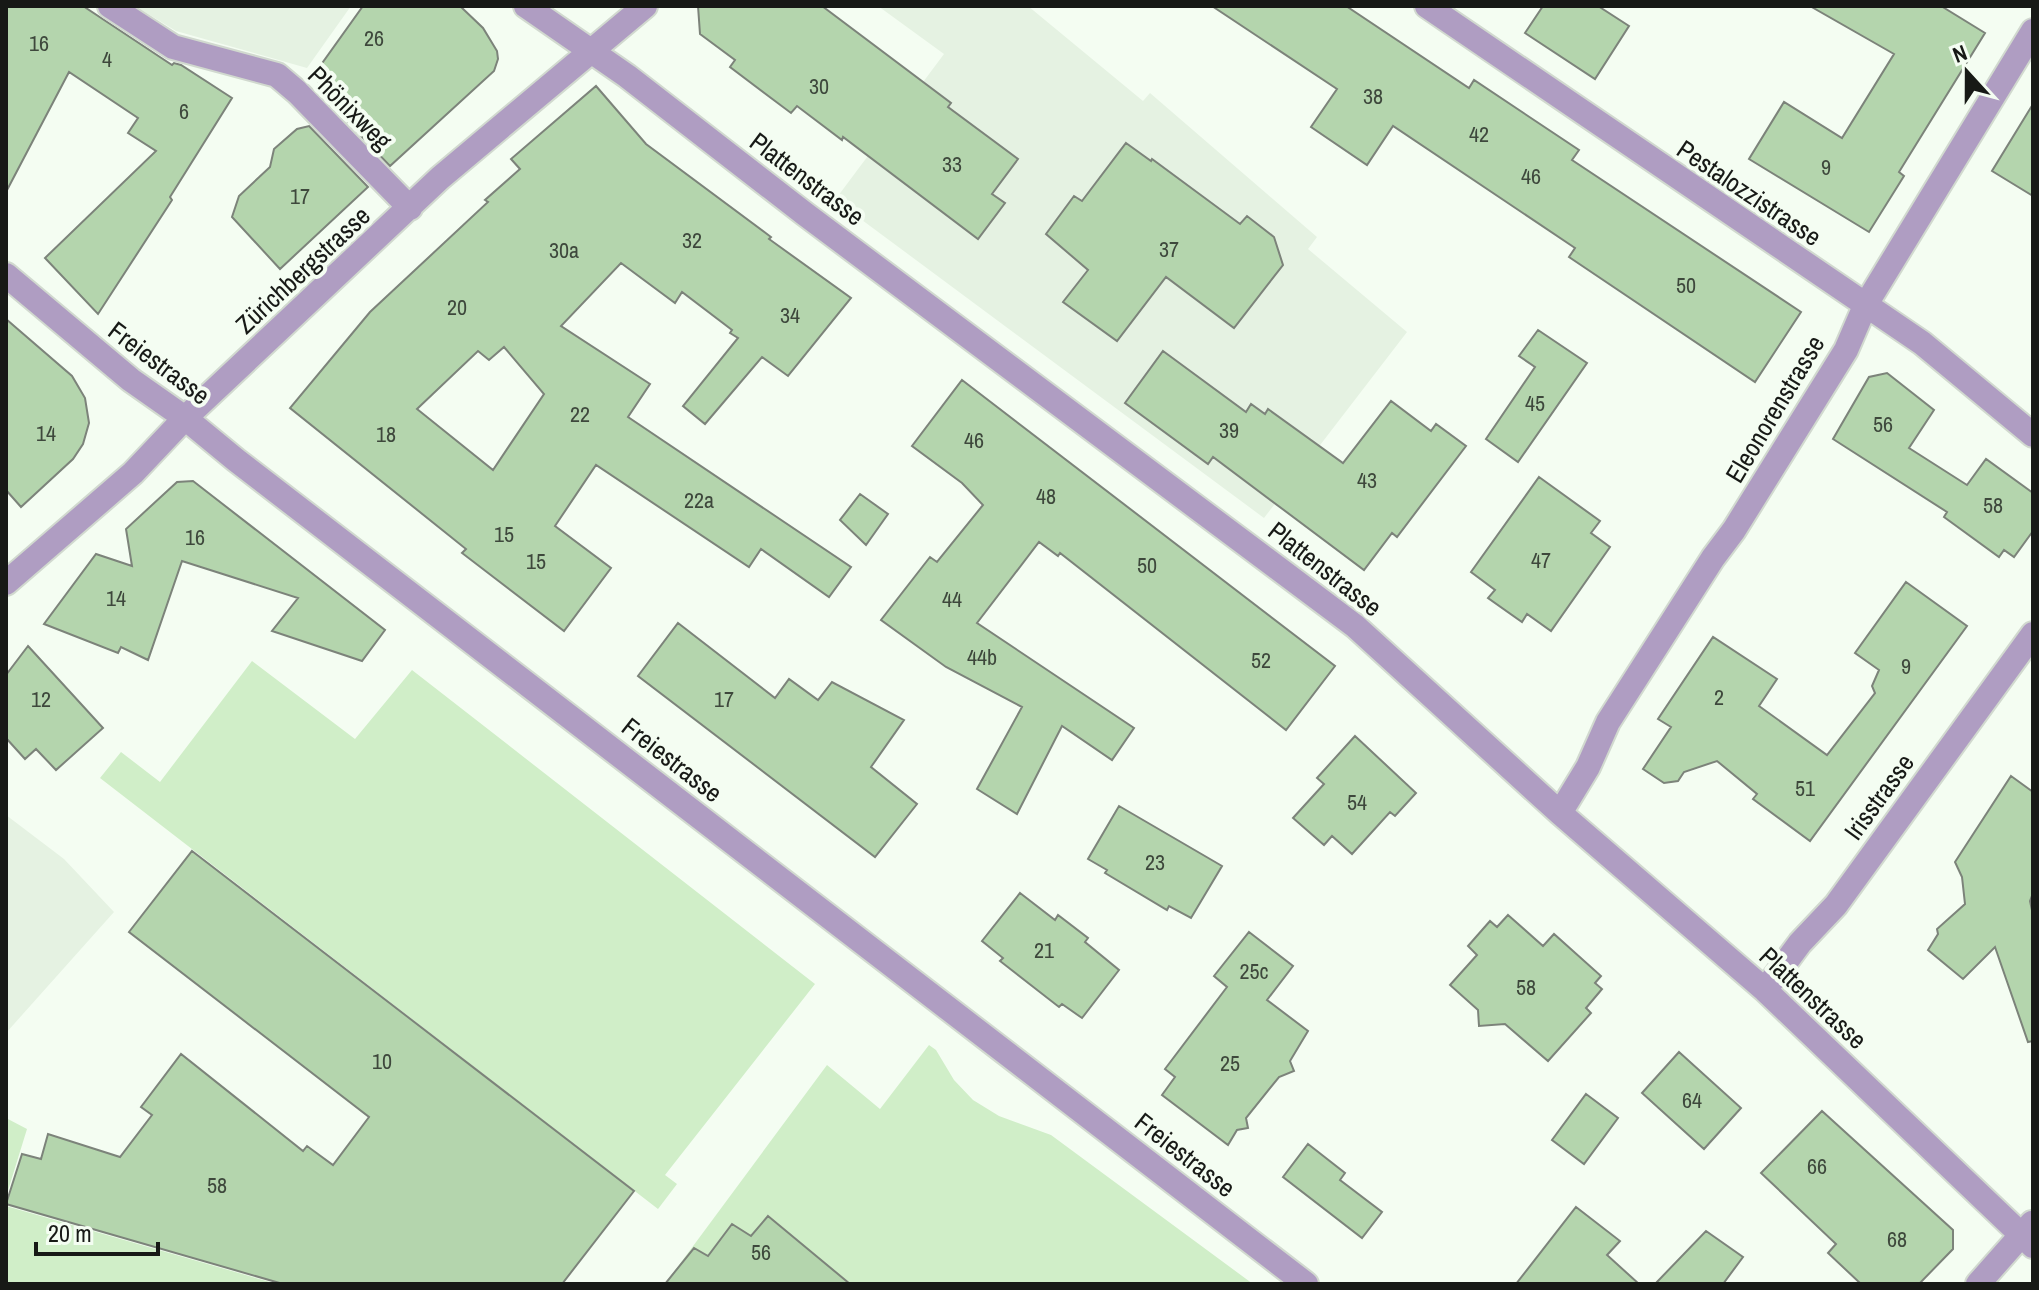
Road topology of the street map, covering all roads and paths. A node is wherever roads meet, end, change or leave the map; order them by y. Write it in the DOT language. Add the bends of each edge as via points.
graph roads {
  1 [pos="110,6"];
  2 [pos="526,6"];
  3 [pos="645,6"];
  4 [pos="1427,6"];
  5 [pos="2033,31"];
  6 [pos="589,51"];
  7 [pos="410,208"];
  8 [pos="6,275"];
  9 [pos="1865,306"];
  10 [pos="185,418"];
  11 [pos="2033,435"];
  12 [pos="6,583"];
  13 [pos="2033,634"];
  14 [pos="1560,813"];
  15 [pos="1765,990"];
  16 [pos="2029,1234"];
  17 [pos="1306,1284"];
  18 [pos="1978,1284"];
  1 -- 7 [label="street, Phönixweg" via="173,47 277,75"];
  2 -- 6 [label="street, Plattenstrasse"];
  3 -- 6 [label="street, Zürichbergstrasse"];
  4 -- 9 [label="street, Pestalozzistrasse"];
  5 -- 9 [label="street, Eleonorenstrasse"];
  6 -- 7 [label="street, Zürichbergstrasse"];
  6 -- 14 [label="street, Plattenstrasse" via="1355,626"];
  7 -- 10 [label="street, Zürichbergstrasse"];
  8 -- 10 [label="street, Freiestrasse" via="131,380"];
  9 -- 11 [label="street, Pestalozzistrasse" via="1922,343"];
  9 -- 14 [label="street, Eleonorenstrasse" via="1846,350 1616,709"];
  10 -- 12 [label="street, Zürichbergstrasse" via="133,473"];
  10 -- 17 [label="street, Freiestrasse"];
  13 -- 15 [label="street, Irisstrasse" via="1836,905"];
  14 -- 15 [label="street, Plattenstrasse"];
  15 -- 16 [label="street, Plattenstrasse"];
  16 -- 18 [label="street"];
}
